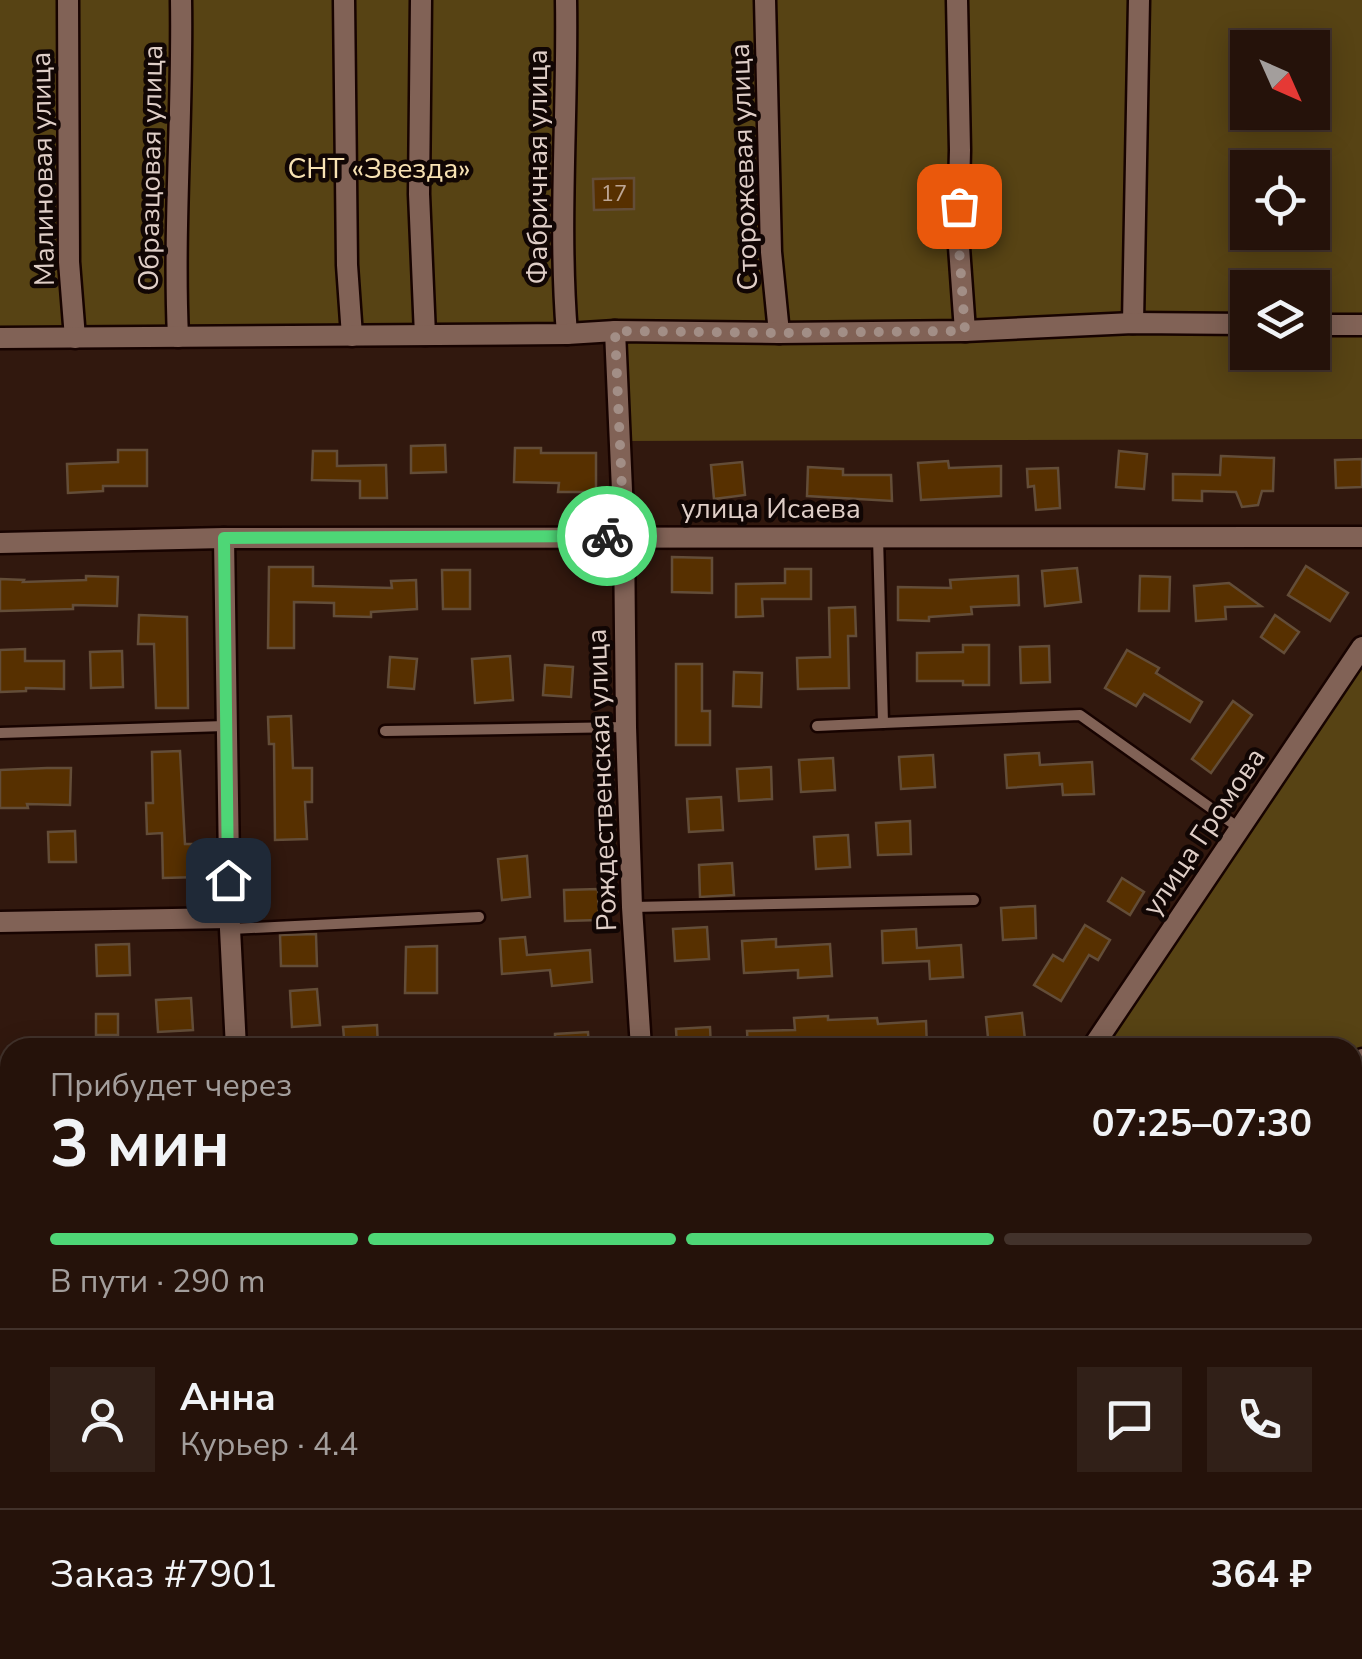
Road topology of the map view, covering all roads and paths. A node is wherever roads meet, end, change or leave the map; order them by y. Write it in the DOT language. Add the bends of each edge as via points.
graph roads {
  1 [pos="68,0"];
  2 [pos="180,0"];
  3 [pos="344,0"];
  4 [pos="421,0"];
  5 [pos="566,0"];
  6 [pos="765,0"];
  7 [pos="956,0"];
  8 [pos="1139,0"];
  9 [pos="1133,323"];
  10 [pos="1230,324"];
  11 [pos="1330,325"];
  12 [pos="1362,325"];
  13 [pos="615,331"];
  14 [pos="965,331"];
  15 [pos="779,333"];
  16 [pos="567,334"];
  17 [pos="352,336"];
  18 [pos="425,336"];
  19 [pos="178,337"];
  20 [pos="0,338"];
  21 [pos="75,338"];
  22 [pos="624,536"];
  23 [pos="878,536"];
  24 [pos="1362,537"];
  25 [pos="224,538"];
  26 [pos="0,543"];
  27 [pos="1362,647"];
  28 [pos="883,724"];
  29 [pos="225,726"];
  30 [pos="818,726"];
  31 [pos="626,727"];
  32 [pos="385,731"];
  33 [pos="0,733"];
  34 [pos="1239,828"];
  35 [pos="974,900"];
  36 [pos="632,907"];
  37 [pos="479,917"];
  38 [pos="0,922"];
  39 [pos="230,924"];
  40 [pos="236,1038"];
  41 [pos="639,1038"];
  42 [pos="1099,1038"];
  1 -- 21 [label="street, Малиновая улица"];
  2 -- 19 [label="street, Образцовая улица"];
  3 -- 17 [label="street"];
  4 -- 18 [label="street"];
  5 -- 16 [label="street, Фабричная улица"];
  6 -- 15 [label="street, Сторожевая улица"];
  7 -- 14 [label="street"];
  8 -- 9 [label="street"];
  9 -- 10 [label="street"];
  9 -- 14 [label="street"];
  11 -- 12 [label="street"];
  13 -- 15 [label="street"];
  13 -- 16 [label="street"];
  13 -- 22 [label="street, Рождественская улица"];
  14 -- 15 [label="street"];
  16 -- 18 [label="street"];
  17 -- 18 [label="street"];
  17 -- 19 [label="street"];
  19 -- 21 [label="street"];
  20 -- 21 [label="street"];
  22 -- 23 [label="street, улица Исаева"];
  22 -- 25 [label="street, улица Исаева"];
  22 -- 31 [label="street, Рождественская улица"];
  23 -- 24 [label="street, улица Исаева"];
  23 -- 28 [label="lane"];
  25 -- 26 [label="street, улица Исаева"];
  25 -- 29 [label="street"];
  27 -- 34 [label="street, улица Громова"];
  28 -- 30 [label="lane"];
  28 -- 34 [label="lane" via="1080,715"];
  29 -- 33 [label="lane"];
  29 -- 39 [label="street"];
  31 -- 32 [label="lane"];
  31 -- 36 [label="street, Рождественская улица"];
  34 -- 42 [label="street, улица Громова"];
  35 -- 36 [label="lane"];
  36 -- 41 [label="street, Рождественская улица"];
  37 -- 39 [label="lane"];
  38 -- 39 [label="street"];
  39 -- 40 [label="street"];
}
